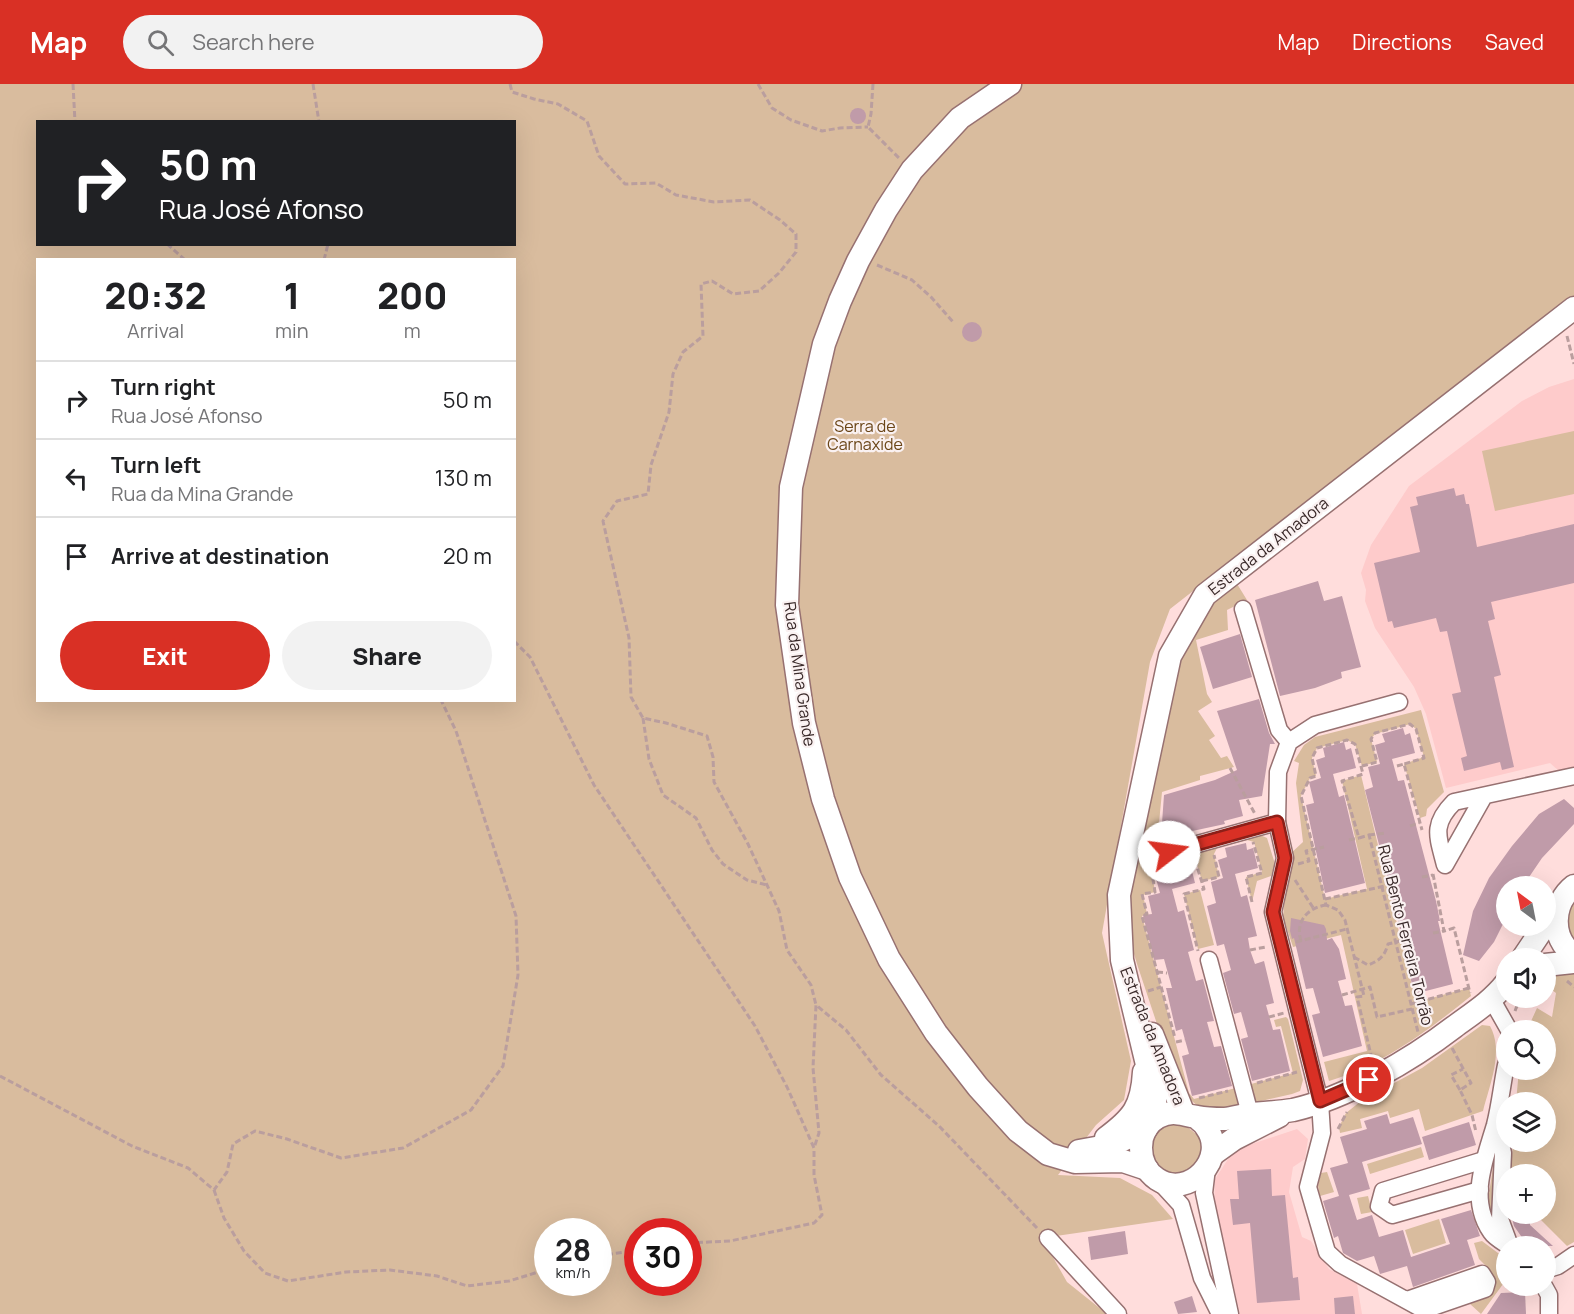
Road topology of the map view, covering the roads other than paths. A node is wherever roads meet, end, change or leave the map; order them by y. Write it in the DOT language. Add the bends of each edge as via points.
graph roads {
  1 [pos="1010,84"];
  2 [pos="1574,308"];
  3 [pos="1243,609"];
  4 [pos="1399,702"];
  5 [pos="1289,742"];
  6 [pos="1574,776"];
  7 [pos="1484,796"];
  8 [pos="1270,824"];
  9 [pos="1163,857"];
  10 [pos="1568,889"];
  11 [pos="1530,948"];
  12 [pos="1574,955"];
  13 [pos="1122,960"];
  14 [pos="1209,960"];
  15 [pos="1574,962"];
  16 [pos="1556,964"];
  17 [pos="1496,993"];
  18 [pos="1145,1056"];
  19 [pos="1320,1101"];
  20 [pos="1191,1110"];
  21 [pos="1292,1110"];
  22 [pos="1250,1114"];
  23 [pos="1496,1122"];
  24 [pos="1151,1124"];
  25 [pos="1018,1131"];
  26 [pos="1075,1152"];
  27 [pos="1503,1152"];
  28 [pos="1484,1160"];
  29 [pos="1210,1161"];
  30 [pos="1152,1174"];
  31 [pos="1480,1190"];
  32 [pos="1496,1236"];
  33 [pos="1506,1236"];
  34 [pos="1048,1238"];
  35 [pos="1574,1255"];
  36 [pos="1556,1267"];
  37 [pos="1549,1296"];
  38 [pos="1407,1300"];
  39 [pos="1118,1314"];
  40 [pos="1220,1314"];
  41 [pos="1230,1314"];
  42 [pos="1549,1314"];
  1 -- 25 [label="street, Rua da Mina Grande" via="960,118 912,170 858,261 824,344 791,487 787,605 804,723 823,799 850,877 889,959 936,1033"];
  2 -- 13 [label="street, Estrada da Amadora" via="1205,595 1170,656 1119,895"];
  3 -- 5 [label="street" via="1279,730"];
  4 -- 5 [label="street" via="1315,725"];
  5 -- 8 [label="street" via="1278,772"];
  6 -- 7 [label="street"];
  8 -- 9 [label="street"];
  8 -- 19 [label="street" via="1285,858 1273,912"];
  10 -- 11 [label="street"];
  10 -- 12 [label="street" via="1556,923 1560,939"];
  13 -- 18 [label="street, Estrada da Amadora"];
  13 -- 20 [label="street, Estrada da Amadora"];
  14 -- 22 [label="street"];
  15 -- 16 [label="street"];
  17 -- 19 [label="street" via="1415,1056"];
  18 -- 24 [label="street, Estrada da Amadora" via="1155,1098"];
  18 -- 26 [label="street" via="1143,1092 1129,1120 1106,1138"];
  19 -- 21 [label="street"];
  19 -- 38 [label="street" via="1322,1133 1308,1187 1327,1252 1340,1264"];
  20 -- 22 [label="street" via="1225,1119"];
  20 -- 24 [label="street" via="1169,1113"];
  20 -- 29 [label="street" via="1207,1127 1212,1140"];
  21 -- 22 [label="street"];
  21 -- 29 [label="street" via="1234,1139"];
  23 -- 28 [label="street"];
  24 -- 26 [label="street" via="1112,1145"];
  24 -- 30 [label="street" via="1141,1142 1141,1156"];
  25 -- 26 [label="street, Rua da Mina Grande"];
  25 -- 30 [label="street, Rua da Mina Grande" via="1057,1157 1075,1162 1123,1161"];
  27 -- 33 [label="street" via="1500,1219"];
  28 -- 31 [label="street"];
  28 -- 31 [label="street" via="1383,1191 1379,1206 1392,1215"];
  29 -- 30 [label="street" via="1198,1178 1185,1184 1170,1184"];
  29 -- 41 [label="street" via="1204,1193"];
  30 -- 40 [label="street" via="1181,1205 1202,1278"];
  31 -- 32 [label="street" via="1481,1210"];
  34 -- 39 [label="street"];
  35 -- 36 [label="street"];
  37 -- 42 [label="street"];
}
